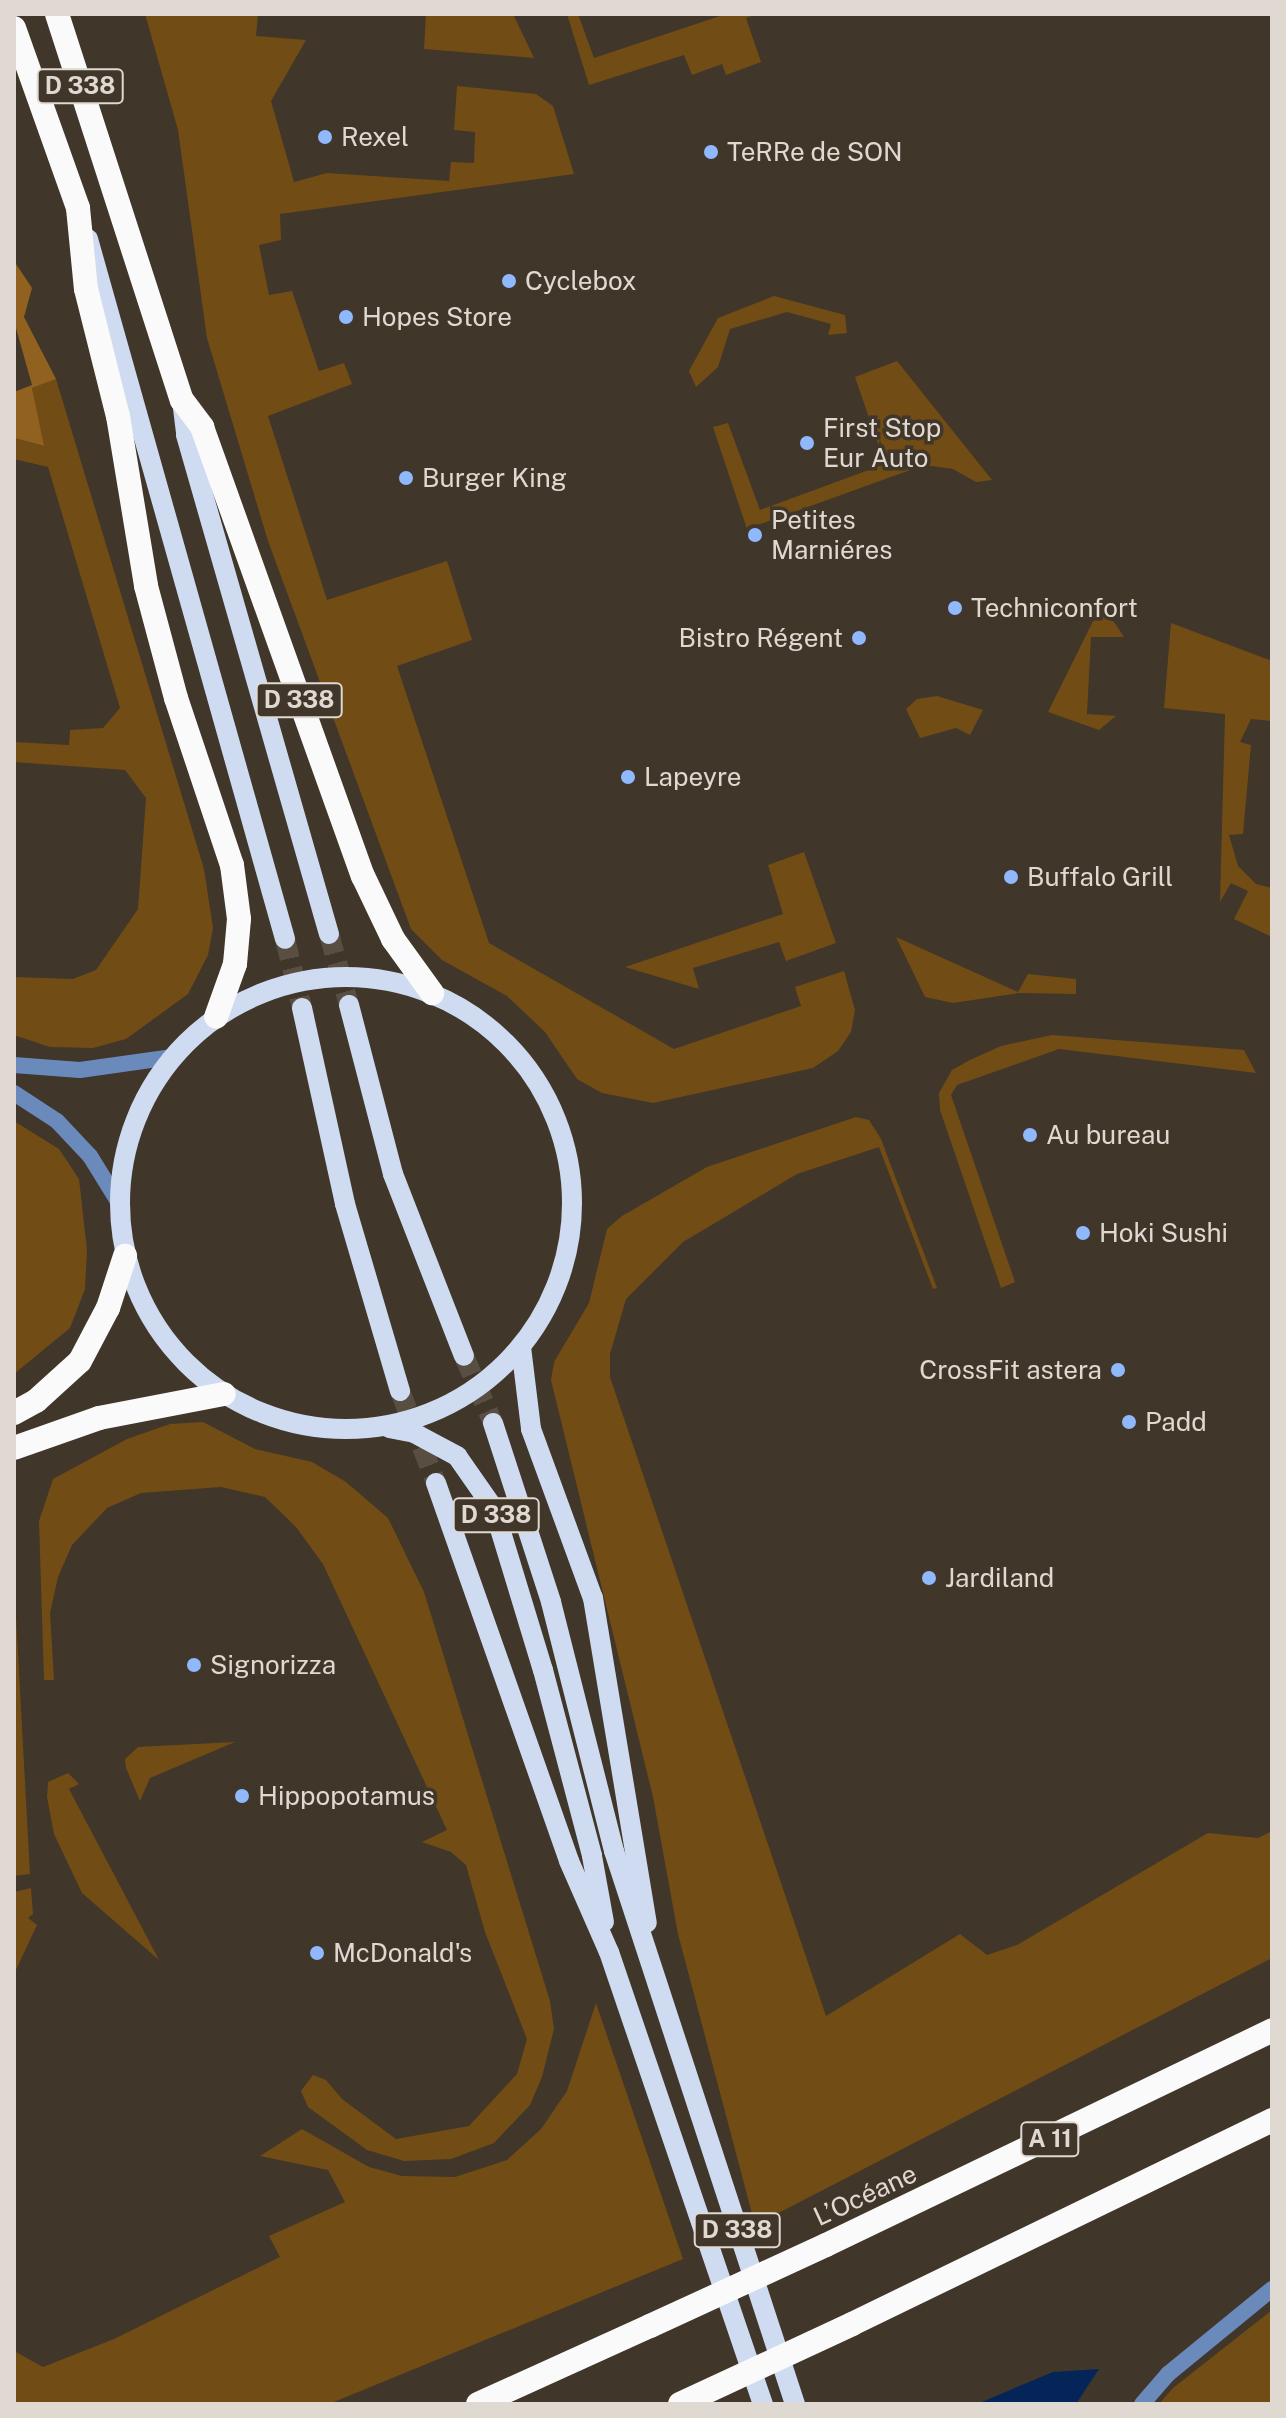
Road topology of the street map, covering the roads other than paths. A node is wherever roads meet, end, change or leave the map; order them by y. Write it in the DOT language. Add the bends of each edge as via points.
graph roads {
  1 [pos="57,14"];
  2 [pos="14,28"];
  3 [pos="78,208"];
  4 [pos="182,400"];
  5 [pos="329,934"];
  6 [pos="285,939"];
  7 [pos="432,993"];
  8 [pos="349,1005"];
  9 [pos="302,1008"];
  10 [pos="216,1017"];
  11 [pos="173,1057"];
  12 [pos="14,1065"];
  13 [pos="14,1093"];
  14 [pos="119,1203"];
  15 [pos="125,1256"];
  16 [pos="521,1347"];
  17 [pos="464,1356"];
  18 [pos="400,1391"];
  19 [pos="224,1394"];
  20 [pos="14,1413"];
  21 [pos="493,1423"];
  22 [pos="373,1428"];
  23 [pos="14,1448"];
  24 [pos="436,1483"];
  25 [pos="609,1952"];
  26 [pos="651,1962"];
  27 [pos="1272,2030"];
  28 [pos="1272,2120"];
  29 [pos="1272,2289"];
  30 [pos="478,2404"];
  31 [pos="680,2404"];
  32 [pos="763,2404"];
  33 [pos="795,2404"];
  34 [pos="1142,2404"];
  1 -- 4 [label="highway, D 338"];
  2 -- 3 [label="highway, D 338"];
  3 -- 6 [label="main road, D 338"];
  3 -- 10 [label="highway, D 338" via="86,289 118,416 146,586 176,698 232,865 239,919 235,964"];
  4 -- 5 [label="main road, D 338" via="186,435"];
  4 -- 7 [label="highway, D 338" via="202,427 363,876 388,930"];
  7 -- 10 [label="main road" via="376,979 327,978 278,988"];
  7 -- 16 [label="main road" via="474,1017 515,1053 546,1098 568,1156 573,1198 569,1246 552,1298"];
  8 -- 17 [label="main road" via="393,1174"];
  9 -- 18 [label="main road" via="348,1218"];
  10 -- 11 [label="main road"];
  11 -- 12 [label="street" via="80,1070"];
  11 -- 14 [label="main road" via="134,1123"];
  13 -- 14 [label="street" via="57,1121 90,1156"];
  14 -- 15 [label="main road"];
  15 -- 19 [label="main road" via="161,1335"];
  15 -- 20 [label="highway" via="108,1308 80,1361 36,1401"];
  16 -- 22 [label="main road" via="458,1400"];
  16 -- 26 [label="main road, D 338" via="531,1429 593,1598 638,1846"];
  19 -- 22 [label="main road" via="305,1427"];
  19 -- 23 [label="highway" via="115,1414"];
  21 -- 26 [label="main road, D 338" via="551,1602 614,1851"];
  22 -- 25 [label="main road, D 338" via="414,1433 457,1456 494,1509 592,1856"];
  24 -- 25 [label="main road, D 338" via="569,1861"];
  25 -- 32 [label="main road, D 338"];
  26 -- 33 [label="main road, D 338"];
  27 -- 30 [label="highway, L’Océane / A 11, bridge" via="826,2245"];
  28 -- 31 [label="highway, bridge"];
  29 -- 34 [label="street" via="1177,2366"];
}
